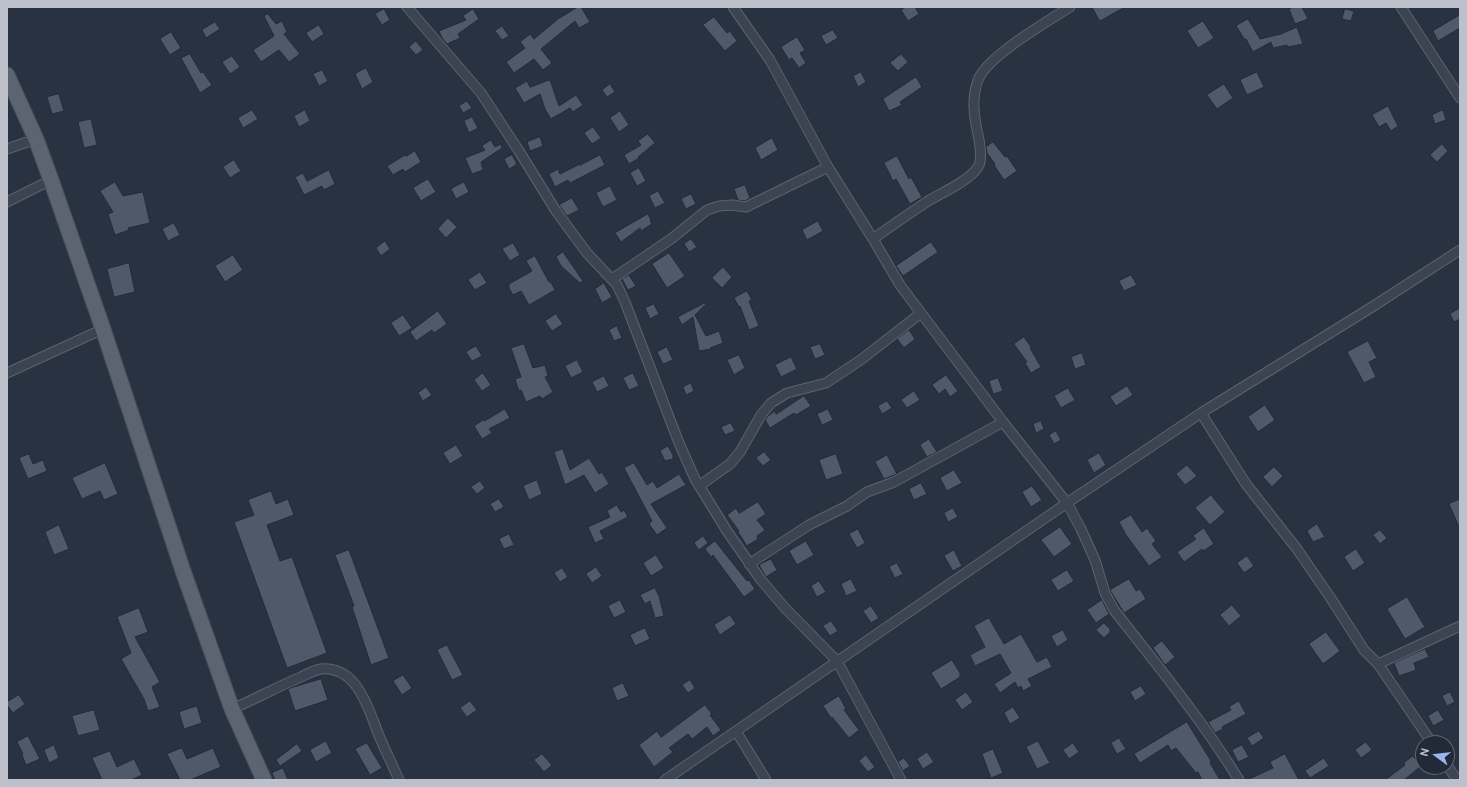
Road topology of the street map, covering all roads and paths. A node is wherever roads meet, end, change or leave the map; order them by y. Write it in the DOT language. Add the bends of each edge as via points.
graph roads {
  1 [pos="407,7"];
  2 [pos="733,7"];
  3 [pos="1070,7"];
  4 [pos="1401,7"];
  5 [pos="7,75"];
  6 [pos="1460,98"];
  7 [pos="36,139"];
  8 [pos="7,149"];
  9 [pos="828,167"];
  10 [pos="51,180"];
  11 [pos="7,202"];
  12 [pos="873,239"];
  13 [pos="1460,250"];
  14 [pos="612,279"];
  15 [pos="922,313"];
  16 [pos="103,329"];
  17 [pos="7,373"];
  18 [pos="1201,413"];
  19 [pos="1003,422"];
  20 [pos="699,486"];
  21 [pos="1067,503"];
  22 [pos="749,564"];
  23 [pos="1460,626"];
  24 [pos="837,661"];
  25 [pos="1378,664"];
  26 [pos="232,709"];
  27 [pos="736,730"];
  28 [pos="1427,735"];
  29 [pos="264,780"];
  30 [pos="399,780"];
  31 [pos="665,780"];
  32 [pos="766,780"];
  33 [pos="901,780"];
  34 [pos="1239,780"];
  1 -- 14 [label="street" via="481,93 556,211 587,253"];
  2 -- 9 [label="street" via="770,60"];
  3 -- 12 [label="street" via="1003,51 988,65 979,79 974,116 981,158 979,166 969,176"];
  4 -- 6 [label="street"];
  5 -- 7 [label="main road"];
  7 -- 8 [label="street"];
  7 -- 10 [label="main road"];
  9 -- 12 [label="street"];
  9 -- 14 [label="street" via="746,207 719,206 707,210 671,239"];
  10 -- 11 [label="street"];
  10 -- 16 [label="main road"];
  12 -- 15 [label="street" via="900,285"];
  13 -- 18 [label="street"];
  14 -- 20 [label="street" via="625,302 679,443"];
  15 -- 19 [label="street"];
  15 -- 20 [label="street" via="826,383 787,393 771,403 730,464"];
  16 -- 17 [label="street"];
  16 -- 26 [label="main road" via="183,571"];
  18 -- 21 [label="street"];
  18 -- 25 [label="street" via="1246,484 1305,561 1364,650"];
  19 -- 21 [label="street"];
  19 -- 22 [label="street" via="894,482 867,492 848,506 809,526"];
  20 -- 22 [label="street"];
  21 -- 24 [label="street"];
  21 -- 34 [label="street" via="1095,560 1105,593 1114,610 1192,710"];
  22 -- 24 [label="street" via="785,608"];
  23 -- 25 [label="street"];
  24 -- 27 [label="street"];
  24 -- 33 [label="street"];
  25 -- 28 [label="street"];
  26 -- 29 [label="main road"];
  26 -- 30 [label="street" via="321,669 345,675 362,692"];
  27 -- 31 [label="street"];
  27 -- 32 [label="street"];
}
